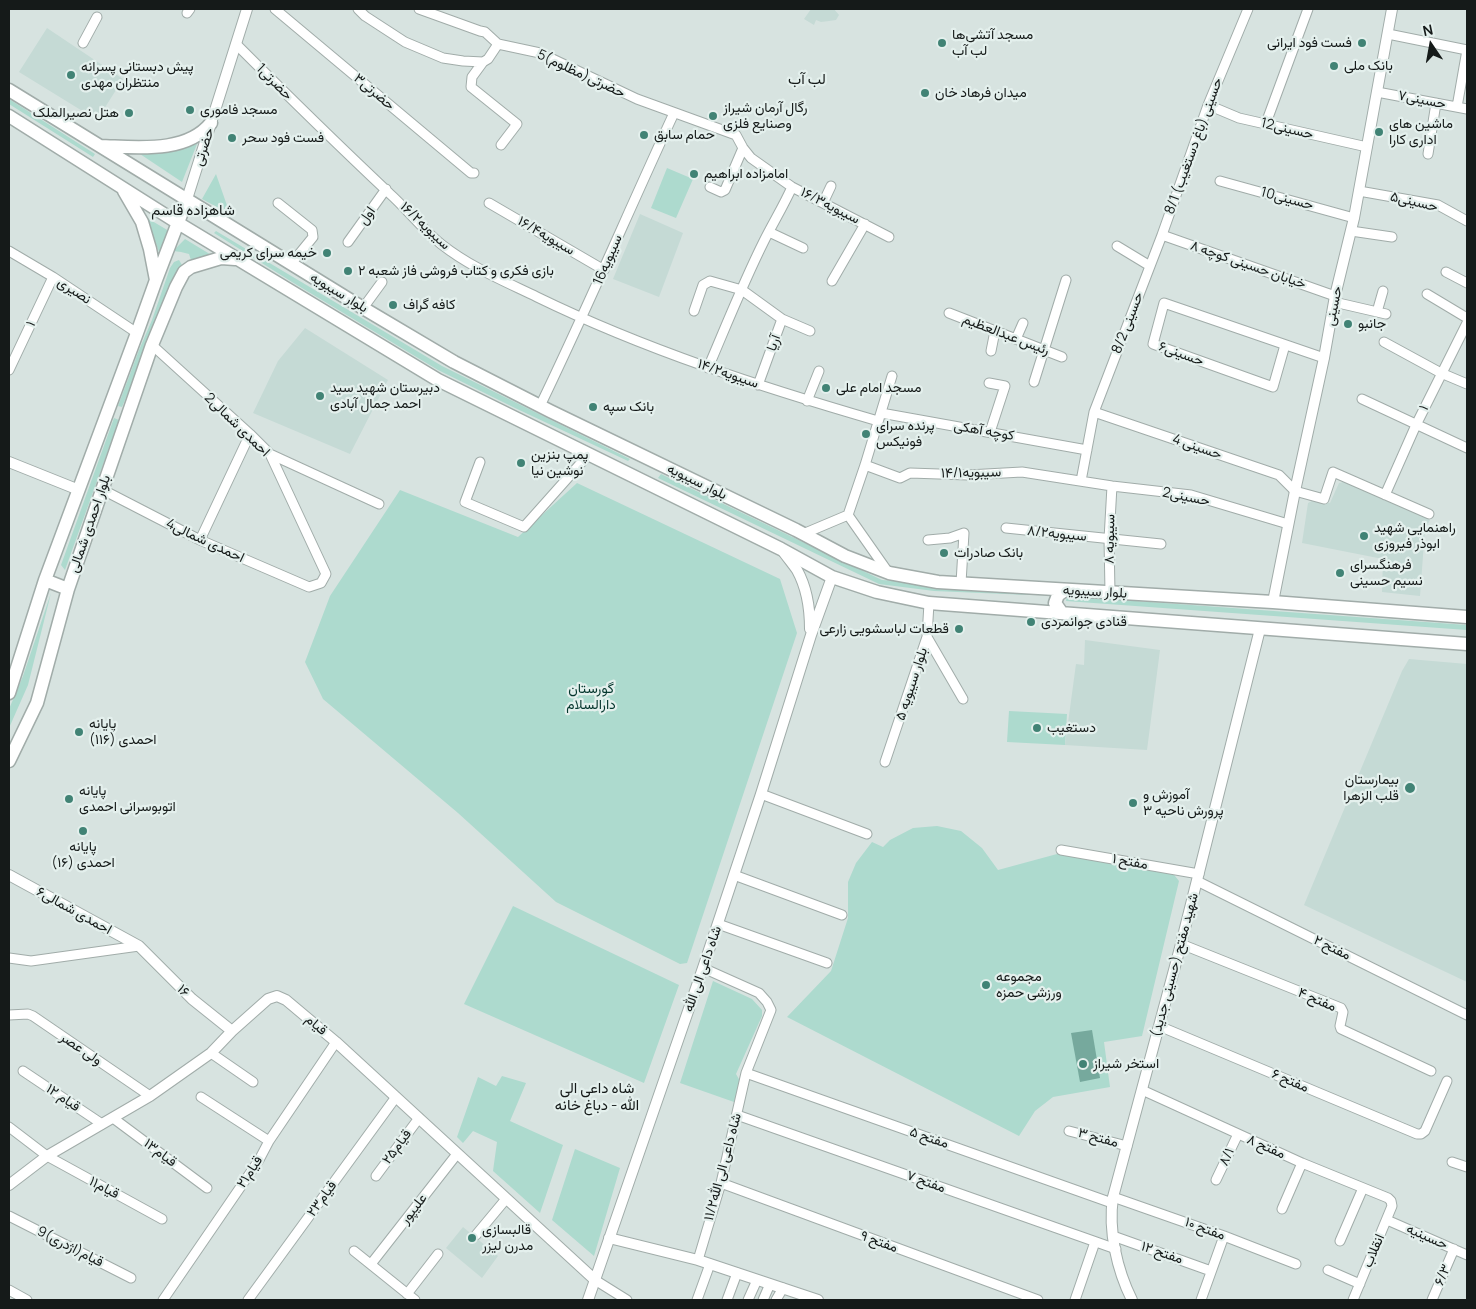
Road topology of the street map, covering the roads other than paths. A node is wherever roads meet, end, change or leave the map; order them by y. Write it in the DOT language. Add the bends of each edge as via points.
graph roads {
  1 [pos="247,9"];
  2 [pos="275,9"];
  3 [pos="358,9"];
  4 [pos="419,9"];
  5 [pos="1248,9"];
  6 [pos="1308,9"];
  7 [pos="1392,9"];
  8 [pos="97,17"];
  9 [pos="1388,34"];
  10 [pos="83,43"];
  11 [pos="236,44"];
  12 [pos="498,44"];
  13 [pos="1467,50"];
  14 [pos="483,62"];
  15 [pos="9,90"];
  16 [pos="1377,92"];
  17 [pos="1436,103"];
  18 [pos="1208,106"];
  19 [pos="1457,107"];
  20 [pos="1467,109"];
  21 [pos="674,113"];
  22 [pos="9,116"];
  23 [pos="313,121"];
  24 [pos="211,123"];
  25 [pos="1266,124"];
  26 [pos="501,145"];
  27 [pos="99,146"];
  28 [pos="1367,147"];
  29 [pos="743,148"];
  30 [pos="1428,154"];
  31 [pos="474,173"];
  32 [pos="1220,181"];
  33 [pos="831,186"];
  34 [pos="710,187"];
  35 [pos="792,187"];
  36 [pos="123,188"];
  37 [pos="386,189"];
  38 [pos="1359,191"];
  39 [pos="187,199"];
  40 [pos="278,203"];
  41 [pos="489,203"];
  42 [pos="823,203"];
  43 [pos="1354,218"];
  44 [pos="1467,221"];
  45 [pos="178,224"];
  46 [pos="865,224"];
  47 [pos="1351,231"];
  48 [pos="769,232"];
  49 [pos="1162,235"];
  50 [pos="889,237"];
  51 [pos="1392,237"];
  52 [pos="348,242"];
  53 [pos="1117,246"];
  54 [pos="803,248"];
  55 [pos="9,251"];
  56 [pos="237,260"];
  57 [pos="291,264"];
  58 [pos="1150,266"];
  59 [pos="604,270"];
  60 [pos="1446,272"];
  61 [pos="54,277"];
  62 [pos="156,280"];
  63 [pos="1066,280"];
  64 [pos="832,281"];
  65 [pos="382,282"];
  66 [pos="1467,282"];
  67 [pos="742,290"];
  68 [pos="1383,291"];
  69 [pos="1427,294"];
  70 [pos="1335,299"];
  71 [pos="363,308"];
  72 [pos="694,311"];
  73 [pos="949,313"];
  74 [pos="582,318"];
  75 [pos="1467,318"];
  76 [pos="782,319"];
  77 [pos="1023,323"];
  78 [pos="1467,323"];
  79 [pos="810,331"];
  80 [pos="995,331"];
  81 [pos="137,333"];
  82 [pos="1016,339"];
  83 [pos="1384,342"];
  84 [pos="152,345"];
  85 [pos="1285,345"];
  86 [pos="1044,350"];
  87 [pos="991,351"];
  88 [pos="1062,357"];
  89 [pos="1324,358"];
  90 [pos="708,368"];
  91 [pos="9,370"];
  92 [pos="819,371"];
  93 [pos="1442,373"];
  94 [pos="892,376"];
  95 [pos="1034,382"];
  96 [pos="988,383"];
  97 [pos="1467,384"];
  98 [pos="758,385"];
  99 [pos="1362,399"];
  100 [pos="807,401"];
  101 [pos="540,406"];
  102 [pos="1094,412"];
  103 [pos="879,417"];
  104 [pos="1416,425"];
  105 [pos="990,432"];
  106 [pos="250,434"];
  107 [pos="1467,448"];
  108 [pos="1087,450"];
  109 [pos="270,454"];
  110 [pos="588,454"];
  111 [pos="647,458"];
  112 [pos="9,462"];
  113 [pos="480,462"];
  114 [pos="865,465"];
  115 [pos="638,478"];
  116 [pos="1081,481"];
  117 [pos="1112,486"];
  118 [pos="79,490"];
  119 [pos="102,490"];
  120 [pos="1295,491"];
  121 [pos="1385,495"];
  122 [pos="379,504"];
  123 [pos="1429,514"];
  124 [pos="848,515"];
  125 [pos="1288,524"];
  126 [pos="1006,528"];
  127 [pos="803,534"];
  128 [pos="1109,539"];
  129 [pos="200,540"];
  130 [pos="928,540"];
  131 [pos="1161,544"];
  132 [pos="781,549"];
  133 [pos="889,573"];
  134 [pos="832,577"];
  135 [pos="45,580"];
  136 [pos="961,583"];
  137 [pos="309,587"];
  138 [pos="1031,588"];
  139 [pos="68,589"];
  140 [pos="1065,590"];
  141 [pos="1110,592"];
  142 [pos="1273,602"];
  143 [pos="929,603"];
  144 [pos="1025,610"];
  145 [pos="1062,613"];
  146 [pos="1467,617"];
  147 [pos="1260,629"];
  148 [pos="811,635"];
  149 [pos="927,637"];
  150 [pos="1467,644"];
  151 [pos="9,693"];
  152 [pos="964,699"];
  153 [pos="9,761"];
  154 [pos="885,762"];
  155 [pos="762,794"];
  156 [pos="867,834"];
  157 [pos="1061,850"];
  158 [pos="9,875"];
  159 [pos="734,875"];
  160 [pos="1198,878"];
  161 [pos="842,915"];
  162 [pos="718,924"];
  163 [pos="1181,944"];
  164 [pos="139,946"];
  165 [pos="9,958"];
  166 [pos="827,963"];
  167 [pos="703,968"];
  168 [pos="9,1015"];
  169 [pos="1467,1015"];
  170 [pos="1159,1026"];
  171 [pos="232,1031"];
  172 [pos="336,1042"];
  173 [pos="211,1053"];
  174 [pos="23,1071"];
  175 [pos="1431,1071"];
  176 [pos="746,1073"];
  177 [pos="1447,1081"];
  178 [pos="253,1082"];
  179 [pos="1142,1090"];
  180 [pos="150,1096"];
  181 [pos="201,1096"];
  182 [pos="396,1097"];
  183 [pos="737,1115"];
  184 [pos="113,1118"];
  185 [pos="419,1118"];
  186 [pos="102,1124"];
  187 [pos="9,1127"];
  188 [pos="1069,1131"];
  189 [pos="1238,1134"];
  190 [pos="269,1141"];
  191 [pos="1127,1146"];
  192 [pos="457,1154"];
  193 [pos="47,1156"];
  194 [pos="1302,1162"];
  195 [pos="1452,1162"];
  196 [pos="1467,1167"];
  197 [pos="376,1176"];
  198 [pos="1216,1180"];
  199 [pos="721,1183"];
  200 [pos="9,1185"];
  201 [pos="207,1188"];
  202 [pos="1363,1188"];
  203 [pos="506,1199"];
  204 [pos="1113,1200"];
  205 [pos="1392,1201"];
  206 [pos="1282,1209"];
  207 [pos="9,1216"];
  208 [pos="162,1219"];
  209 [pos="1387,1220"];
  210 [pos="476,1235"];
  211 [pos="1113,1236"];
  212 [pos="1224,1236"];
  213 [pos="609,1238"];
  214 [pos="1340,1241"];
  215 [pos="1094,1242"];
  216 [pos="1116,1249"];
  217 [pos="1454,1249"];
  218 [pos="354,1251"];
  219 [pos="438,1254"];
  220 [pos="1467,1255"];
  221 [pos="698,1260"];
  222 [pos="371,1264"];
  223 [pos="710,1264"];
  224 [pos="1296,1264"];
  225 [pos="1328,1270"];
  226 [pos="1211,1271"];
  227 [pos="737,1273"];
  228 [pos="131,1278"];
  229 [pos="594,1280"];
  230 [pos="757,1280"];
  231 [pos="770,1284"];
  232 [pos="1360,1284"];
  233 [pos="782,1288"];
  234 [pos="9,1290"];
  235 [pos="407,1294"];
  236 [pos="1204,1299"];
  237 [pos="27,1300"];
  238 [pos="163,1300"];
  239 [pos="248,1300"];
  240 [pos="415,1300"];
  241 [pos="588,1300"];
  242 [pos="627,1300"];
  243 [pos="697,1300"];
  244 [pos="726,1300"];
  245 [pos="748,1300"];
  246 [pos="763,1300"];
  247 [pos="776,1300"];
  248 [pos="814,1300"];
  249 [pos="1038,1300"];
  250 [pos="1075,1300"];
  251 [pos="1132,1300"];
  252 [pos="1353,1300"];
  253 [pos="1432,1300"];
  1 -- 11 [label="street, حضرتی"];
  2 -- 31 [label="street, حضرتی۳"];
  3 -- 14 [label="street" via="405,42 442,58"];
  4 -- 12 [label="street" via="485,32"];
  5 -- 18 [label="street, 8/1 حسینی (باغ دستغیب)"];
  6 -- 25 [label="street"];
  7 -- 9 [label="street, حسینی"];
  8 -- 10 [label="street"];
  9 -- 13 [label="street"];
  9 -- 16 [label="street, حسینی"];
  11 -- 23 [label="street, 1حضرتی"];
  11 -- 24 [label="street, حضرتی"];
  12 -- 14 [label="street"];
  12 -- 21 [label="street, 5حضرتی(مظلوم)" via="540,52 637,99"];
  13 -- 19 [label="street"];
  14 -- 26 [label="street" via="472,78 471,87 517,124"];
  15 -- 27 [label="main road, بلوار سیبویه"];
  16 -- 17 [label="street, حسینی۷"];
  16 -- 28 [label="street, حسینی"];
  17 -- 19 [label="street, حسینی۷"];
  17 -- 30 [label="street"];
  18 -- 25 [label="street, حسینی12" via="1238,118"];
  18 -- 49 [label="street, 8/1 حسینی (باغ دستغیب)"];
  19 -- 20 [label="street, حسینی۷"];
  21 -- 29 [label="street, سیبویه۱۶/۳" via="736,135"];
  21 -- 59 [label="street, سیبویه16"];
  22 -- 36 [label="main road, بلوار سیبویه"];
  23 -- 37 [label="street, سیبویه۱۶/۲"];
  24 -- 27 [label="main road" via="196,136 170,145"];
  24 -- 39 [label="street, حضرتی"];
  25 -- 28 [label="street, حسینی12"];
  27 -- 39 [label="main road, بلوار سیبویه"];
  28 -- 38 [label="street, حسینی"];
  29 -- 34 [label="street" via="725,190 721,192"];
  29 -- 35 [label="street, سیبویه۱۶/۳" via="751,158"];
  32 -- 43 [label="street, حسینی10"];
  33 -- 42 [label="street"];
  35 -- 42 [label="street, سیبویه۱۶/۳"];
  35 -- 48 [label="street"];
  36 -- 45 [label="main road, بلوار سیبویه"];
  36 -- 62 [label="main road" via="142,222"];
  37 -- 52 [label="street, اول"];
  37 -- 74 [label="street, سیبویه۱۶/۲" via="440,243 475,267"];
  38 -- 43 [label="street, حسینی"];
  38 -- 44 [label="street, حسینی۵" via="1438,205"];
  39 -- 45 [label="main road, بلوار احمدی شمالی"];
  39 -- 57 [label="main road, بلوار سیبویه"];
  40 -- 57 [label="street" via="314,234"];
  41 -- 59 [label="street, سیبویه۱۶/۴"];
  42 -- 46 [label="street, سیبویه۱۶/۳"];
  43 -- 47 [label="street, حسینی"];
  45 -- 56 [label="main road, بلوار سیبویه"];
  45 -- 62 [label="main road, بلوار احمدی شمالی"];
  46 -- 50 [label="street, سیبویه۱۶/۳"];
  46 -- 64 [label="street"];
  47 -- 51 [label="street"];
  47 -- 70 [label="street, حسینی"];
  48 -- 54 [label="street"];
  48 -- 67 [label="street"];
  49 -- 58 [label="street, 8/2 حسینی"];
  49 -- 70 [label="street, خیابان حسینی کوچه ۸"];
  53 -- 58 [label="street"];
  55 -- 61 [label="street, نصیری"];
  56 -- 84 [label="main road, بلوار احمدی شمالی" via="221,258 184,272"];
  56 -- 110 [label="main road, بلوار سیبویه" via="438,380"];
  57 -- 71 [label="main road, بلوار سیبویه"];
  58 -- 102 [label="street, 8/2 حسینی"];
  59 -- 74 [label="street, سیبویه16"];
  60 -- 66 [label="street"];
  61 -- 81 [label="street, نصیری"];
  61 -- 91 [label="street, ۱"];
  62 -- 81 [label="main road, بلوار احمدی شمالی"];
  63 -- 86 [label="street"];
  65 -- 71 [label="street"];
  67 -- 72 [label="street" via="706,282"];
  67 -- 76 [label="street, آریا"];
  67 -- 90 [label="street"];
  68 -- 70 [label="street, خیابان حسینی کوچه ۸" via="1382,313"];
  69 -- 75 [label="street"];
  70 -- 89 [label="street, حسینی"];
  71 -- 101 [label="main road, بلوار سیبویه" via="454,362"];
  73 -- 80 [label="street, رئیس عبدالعظیم"];
  74 -- 90 [label="street, سیبویه۱۴/۲"];
  74 -- 101 [label="street, سیبویه16"];
  76 -- 79 [label="street"];
  76 -- 98 [label="street, آریا"];
  77 -- 82 [label="street"];
  78 -- 93 [label="street, ۱"];
  80 -- 82 [label="street, رئیس عبدالعظیم"];
  80 -- 87 [label="street"];
  81 -- 118 [label="main road, بلوار احمدی شمالی"];
  82 -- 86 [label="street, رئیس عبدالعظیم"];
  83 -- 93 [label="street"];
  84 -- 106 [label="street, 2احمدی شمالی"];
  84 -- 119 [label="main road, بلوار احمدی شمالی"];
  85 -- 85 [label="street, حسینی۶" via="1164,303 1152,344 1274,387"];
  85 -- 89 [label="street, حسینی۶"];
  86 -- 88 [label="street, رئیس عبدالعظیم"];
  86 -- 95 [label="street"];
  89 -- 120 [label="street, حسینی"];
  90 -- 98 [label="street, سیبویه۱۴/۲"];
  92 -- 100 [label="street"];
  93 -- 97 [label="street"];
  93 -- 104 [label="street, ۱"];
  94 -- 103 [label="street"];
  96 -- 105 [label="street" via="1005,386"];
  98 -- 100 [label="street, سیبویه۱۴/۲"];
  99 -- 104 [label="street"];
  100 -- 103 [label="street, سیبویه۱۴/۲"];
  101 -- 111 [label="main road, بلوار سیبویه"];
  102 -- 108 [label="street, 8/2 حسینی"];
  102 -- 120 [label="street, حسینی 4" via="1279,475"];
  103 -- 105 [label="street, کوچه آهکی"];
  103 -- 114 [label="street"];
  104 -- 107 [label="street"];
  104 -- 121 [label="street, ۱"];
  105 -- 108 [label="street, کوچه آهکی"];
  106 -- 109 [label="street, 2احمدی شمالی"];
  106 -- 129 [label="street"];
  108 -- 116 [label="street, 8/2 حسینی"];
  109 -- 122 [label="street"];
  109 -- 137 [label="street, 2احمدی شمالی" via="326,574 322,583"];
  110 -- 113 [label="street" via="524,527 465,502"];
  110 -- 115 [label="main road, بلوار سیبویه"];
  111 -- 115 [label="main road"];
  111 -- 127 [label="main road, بلوار سیبویه"];
  112 -- 118 [label="street"];
  114 -- 116 [label="street, سیبویه۱۴/۱" via="900,478 910,474 1022,472"];
  114 -- 124 [label="street"];
  115 -- 132 [label="main road, بلوار سیبویه"];
  116 -- 117 [label="street, حسینی2"];
  117 -- 125 [label="street, حسینی2" via="1191,495"];
  117 -- 128 [label="street, سیبویه ۸"];
  118 -- 135 [label="main road, بلوار احمدی شمالی"];
  119 -- 129 [label="street, 4احمدی شمالی"];
  119 -- 139 [label="main road, بلوار احمدی شمالی"];
  120 -- 121 [label="street" via="1324,499 1333,472"];
  120 -- 125 [label="street, حسینی"];
  121 -- 123 [label="street"];
  124 -- 127 [label="street"];
  124 -- 133 [label="street"];
  125 -- 142 [label="street, حسینی"];
  126 -- 128 [label="street, سیبویه۸/۲"];
  127 -- 133 [label="main road, بلوار سیبویه" via="845,556"];
  128 -- 131 [label="street, سیبویه۸/۲"];
  128 -- 141 [label="street, سیبویه ۸"];
  129 -- 137 [label="street, 4احمدی شمالی"];
  130 -- 136 [label="street" via="964,533"];
  132 -- 134 [label="main road, بلوار سیبویه"];
  132 -- 148 [label="street" via="797,570 804,587"];
  133 -- 136 [label="main road, بلوار سیبویه"];
  134 -- 143 [label="main road, بلوار سیبویه" via="877,592"];
  134 -- 148 [label="street, شاه داعی الی الله"];
  135 -- 139 [label="main road"];
  135 -- 151 [label="main road, بلوار احمدی شمالی"];
  136 -- 138 [label="main road, بلوار سیبویه"];
  138 -- 140 [label="main road, بلوار سیبویه"];
  138 -- 144 [label="main road" via="1037,600 1034,606"];
  139 -- 153 [label="main road, بلوار احمدی شمالی" via="37,703"];
  140 -- 141 [label="main road, بلوار سیبویه"];
  140 -- 145 [label="main road" via="1058,594 1055,603"];
  141 -- 142 [label="main road, بلوار سیبویه"];
  142 -- 146 [label="main road, بلوار سیبویه"];
  143 -- 144 [label="main road, بلوار سیبویه"];
  143 -- 149 [label="street, بلوار سیبویه ۵"];
  144 -- 145 [label="main road, بلوار سیبویه"];
  145 -- 147 [label="main road, بلوار سیبویه"];
  147 -- 150 [label="main road, بلوار سیبویه"];
  147 -- 160 [label="street, شهید مفتح (حسینی جدید)"];
  148 -- 155 [label="street, شاه داعی الی الله"];
  149 -- 152 [label="street"];
  149 -- 154 [label="street, بلوار سیبویه ۵"];
  155 -- 156 [label="street"];
  155 -- 159 [label="street, شاه داعی الی الله"];
  157 -- 160 [label="street, مفتح ۱"];
  158 -- 164 [label="street, احمدی شمالی۶"];
  159 -- 161 [label="street"];
  159 -- 162 [label="street, شاه داعی الی الله"];
  160 -- 163 [label="street, شهید مفتح (حسینی جدید)"];
  160 -- 169 [label="street, مفتح ۲"];
  162 -- 166 [label="street"];
  162 -- 167 [label="street, شاه داعی الی الله"];
  163 -- 170 [label="street, شهید مفتح (حسینی جدید)"];
  163 -- 175 [label="street, مفتح ۴" via="1341,1008 1341,1030"];
  164 -- 165 [label="street" via="31,961"];
  164 -- 171 [label="street, ۱۶" via="192,999"];
  167 -- 176 [label="street, ۱۱/۲شاه داعی الی الله" via="759,993 772,1010"];
  167 -- 213 [label="street, شاه داعی الی الله"];
  168 -- 180 [label="street, ولی عصر" via="33,1016"];
  170 -- 177 [label="street, مفتح ۶" via="1418,1134 1425,1131"];
  170 -- 179 [label="street, شهید مفتح (حسینی جدید)"];
  171 -- 172 [label="street, قیام" via="268,999 277,996"];
  171 -- 173 [label="street, قیام"];
  172 -- 182 [label="street, قیام"];
  172 -- 190 [label="street, قیام۲۱"];
  173 -- 178 [label="street"];
  173 -- 180 [label="street, قیام"];
  174 -- 186 [label="street, قیام ۱۲"];
  176 -- 183 [label="street, ۱۱/۲شاه داعی الی الله"];
  176 -- 204 [label="street, مفتح ۵"];
  179 -- 189 [label="street, مفتح ۸"];
  179 -- 191 [label="street, شهید مفتح (حسینی جدید)"];
  180 -- 184 [label="street, قیام"];
  181 -- 190 [label="street"];
  182 -- 185 [label="street, قیام"];
  182 -- 239 [label="street, قیام۲۳"];
  183 -- 199 [label="street, ۱۱/۲شاه داعی الی الله"];
  183 -- 215 [label="street, مفتح ۷"];
  184 -- 186 [label="street, قیام"];
  184 -- 201 [label="street, قیام۱۳"];
  185 -- 192 [label="street, قیام"];
  185 -- 197 [label="street, قیام۲۵"];
  186 -- 193 [label="street, قیام"];
  187 -- 193 [label="street, قیام۱۱"];
  188 -- 191 [label="street, مفتح ۳"];
  189 -- 194 [label="street, مفتح ۸"];
  189 -- 198 [label="street, ۸/۱"];
  190 -- 238 [label="street, قیام۲۱"];
  191 -- 204 [label="street, شهید مفتح (حسینی جدید)"];
  192 -- 203 [label="street, قیام"];
  192 -- 222 [label="street, علیپور"];
  193 -- 200 [label="street, قیام"];
  193 -- 208 [label="street, قیام۱۱"];
  194 -- 202 [label="street, مفتح ۸"];
  194 -- 206 [label="street"];
  195 -- 196 [label="street"];
  199 -- 221 [label="street, ۱۱/۲شاه داعی الی الله"];
  199 -- 249 [label="street, مفتح ۹"];
  202 -- 205 [label="street, مفتح ۸"];
  202 -- 214 [label="street"];
  203 -- 210 [label="street"];
  203 -- 229 [label="street, قیام"];
  204 -- 211 [label="street, شهید مفتح (حسینی جدید)"];
  204 -- 212 [label="street, مفتح ۱۰"];
  205 -- 209 [label="street, انقلاب"];
  207 -- 228 [label="street, قیام(اژدری)9"];
  209 -- 217 [label="street, حسینیه"];
  209 -- 232 [label="street, انقلاب"];
  211 -- 216 [label="street, شهید مفتح (حسینی جدید)"];
  211 -- 226 [label="street, مفتح ۱۲"];
  212 -- 224 [label="street, مفتح ۱۰"];
  212 -- 226 [label="street"];
  213 -- 221 [label="street"];
  213 -- 229 [label="street, شاه داعی الی الله"];
  215 -- 216 [label="street, مفتح ۷"];
  215 -- 250 [label="street"];
  216 -- 251 [label="street, شهید مفتح (حسینی جدید)" via="1124,1284"];
  217 -- 220 [label="street, حسینیه"];
  217 -- 253 [label="street, ۶/۳"];
  218 -- 222 [label="street"];
  219 -- 235 [label="street"];
  221 -- 223 [label="street"];
  222 -- 235 [label="street"];
  223 -- 227 [label="street"];
  223 -- 243 [label="street"];
  225 -- 232 [label="street"];
  226 -- 236 [label="street"];
  227 -- 230 [label="street"];
  227 -- 244 [label="street"];
  229 -- 241 [label="street, شاه داعی الی الله"];
  229 -- 242 [label="street"];
  230 -- 231 [label="street"];
  230 -- 245 [label="street"];
  231 -- 233 [label="street"];
  231 -- 246 [label="street"];
  232 -- 252 [label="street, انقلاب"];
  233 -- 247 [label="street"];
  233 -- 248 [label="street"];
  234 -- 237 [label="street"];
  235 -- 240 [label="street"];
}
